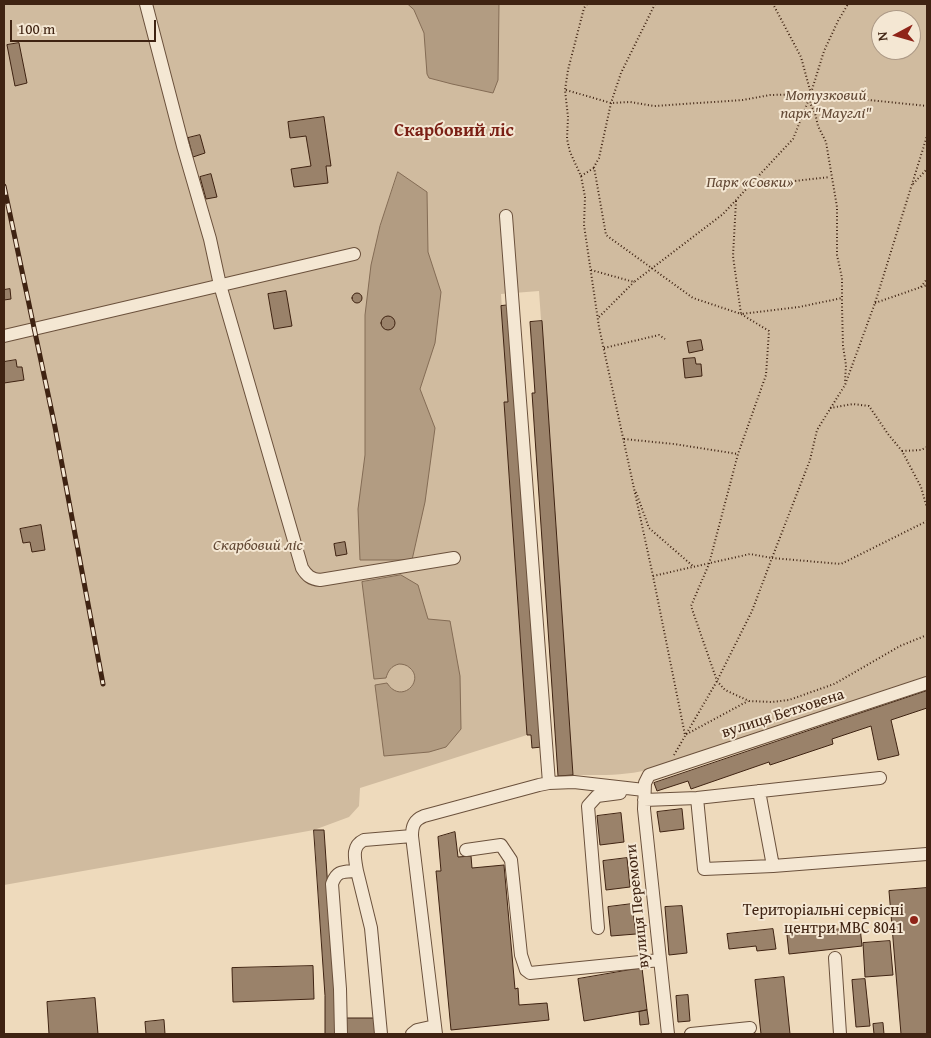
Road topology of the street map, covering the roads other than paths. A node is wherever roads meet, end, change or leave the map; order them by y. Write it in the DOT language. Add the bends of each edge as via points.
graph roads {
  1 [pos="146,4"];
  2 [pos="506,216"];
  3 [pos="354,254"];
  4 [pos="220,285"];
  5 [pos="4,336"];
  6 [pos="454,558"];
  7 [pos="927,683"];
  8 [pos="649,775"];
  9 [pos="880,778"];
  10 [pos="549,783"];
  11 [pos="627,788"];
  12 [pos="760,791"];
  13 [pos="644,795"];
  14 [pos="697,798"];
  15 [pos="412,836"];
  16 [pos="466,850"];
  17 [pos="927,854"];
  18 [pos="773,866"];
  19 [pos="357,871"];
  20 [pos="598,928"];
  21 [pos="835,958"];
  22 [pos="660,960"];
  23 [pos="750,1028"];
  24 [pos="435,1030"];
  25 [pos="341,1034"];
  26 [pos="381,1034"];
  27 [pos="412,1034"];
  28 [pos="668,1034"];
  29 [pos="691,1034"];
  30 [pos="840,1034"];
  1 -- 4 [label="street"];
  2 -- 10 [label="street"];
  3 -- 4 [label="street"];
  4 -- 5 [label="street"];
  4 -- 6 [label="street" via="302,568 307,575 320,580"];
  7 -- 8 [label="street, вулиця Бетховена"];
  8 -- 13 [label="street, вулиця Перемоги"];
  9 -- 12 [label="street"];
  10 -- 11 [label="street" via="574,782"];
  10 -- 15 [label="street" via="424,816 414,824"];
  11 -- 13 [label="street"];
  11 -- 20 [label="street" via="624,792 597,796 588,806"];
  12 -- 14 [label="street"];
  12 -- 18 [label="street"];
  13 -- 14 [label="street"];
  13 -- 22 [label="street, вулиця Перемоги"];
  14 -- 18 [label="street" via="704,869"];
  15 -- 19 [label="street" via="359,842 355,854"];
  15 -- 24 [label="street"];
  16 -- 22 [label="street" via="501,846 511,860 521,955 530,973"];
  17 -- 18 [label="street"];
  19 -- 25 [label="street" via="342,872 335,876 332,884"];
  19 -- 26 [label="street" via="370,928"];
  21 -- 30 [label="street"];
  22 -- 28 [label="street, вулиця Перемоги"];
  23 -- 29 [label="street"];
  24 -- 27 [label="street" via="417,1030"];
}
